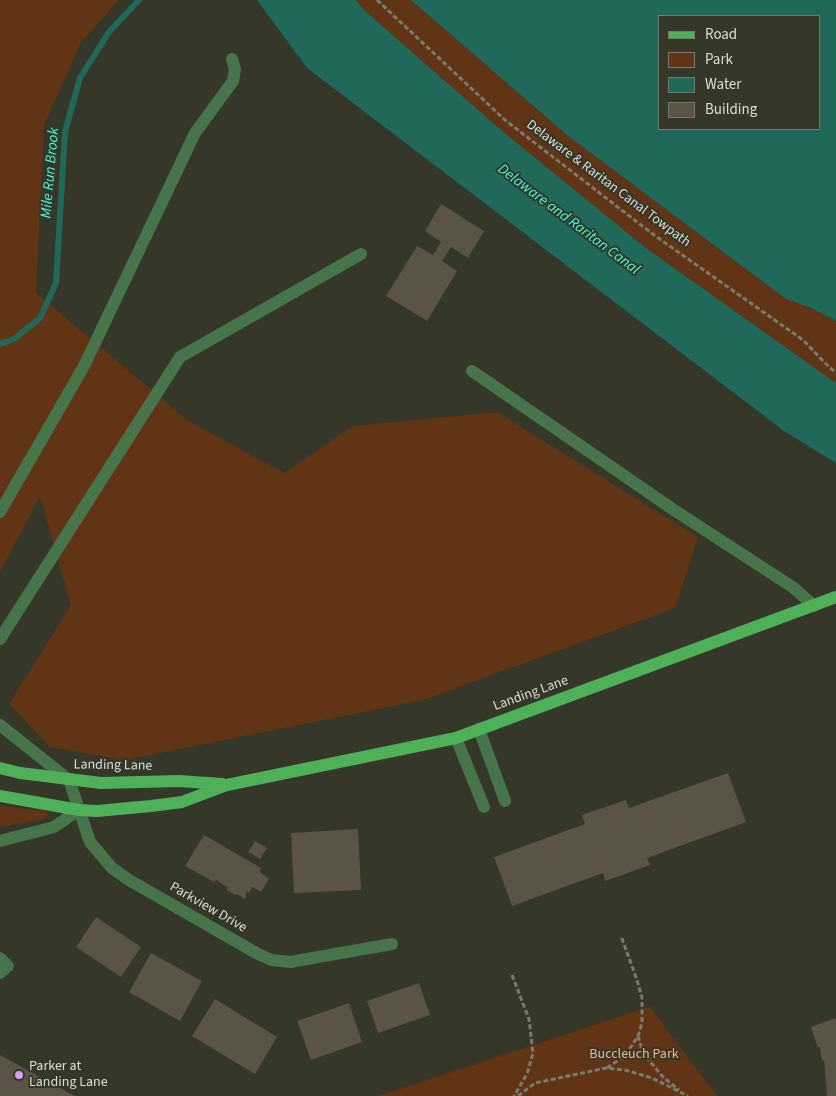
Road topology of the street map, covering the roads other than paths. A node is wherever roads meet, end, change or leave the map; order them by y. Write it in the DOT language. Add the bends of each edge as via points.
graph roads {
  1 [pos="232,59"];
  2 [pos="361,254"];
  3 [pos="472,372"];
  4 [pos="0,512"];
  5 [pos="836,597"];
  6 [pos="814,606"];
  7 [pos="0,640"];
  8 [pos="0,725"];
  9 [pos="479,729"];
  10 [pos="456,738"];
  11 [pos="0,768"];
  12 [pos="69,780"];
  13 [pos="227,785"];
  14 [pos="0,796"];
  15 [pos="505,801"];
  16 [pos="484,807"];
  17 [pos="79,810"];
  18 [pos="0,841"];
  19 [pos="392,944"];
  20 [pos="0,958"];
  21 [pos="0,974"];
  1 -- 4 [label="street" via="235,69 233,81 195,133 84,366"];
  2 -- 7 [label="street" via="180,356"];
  3 -- 6 [label="street" via="794,588"];
  5 -- 6 [label="main road, Landing Lane"];
  6 -- 9 [label="main road, Landing Lane"];
  8 -- 12 [label="street"];
  9 -- 10 [label="main road, Landing Lane"];
  9 -- 15 [label="street"];
  10 -- 13 [label="main road, Landing Lane"];
  10 -- 16 [label="street"];
  11 -- 12 [label="main road, Landing Lane"];
  12 -- 13 [label="main road, Landing Lane"];
  12 -- 17 [label="street, Parkview Drive"];
  13 -- 17 [label="main road, Landing Lane" via="182,802"];
  14 -- 17 [label="main road, Landing Lane"];
  17 -- 18 [label="street" via="54,827"];
  17 -- 19 [label="street, Parkview Drive" via="90,842 112,868 272,960 290,962"];
  20 -- 21 [label="street" via="8,966"];
}
